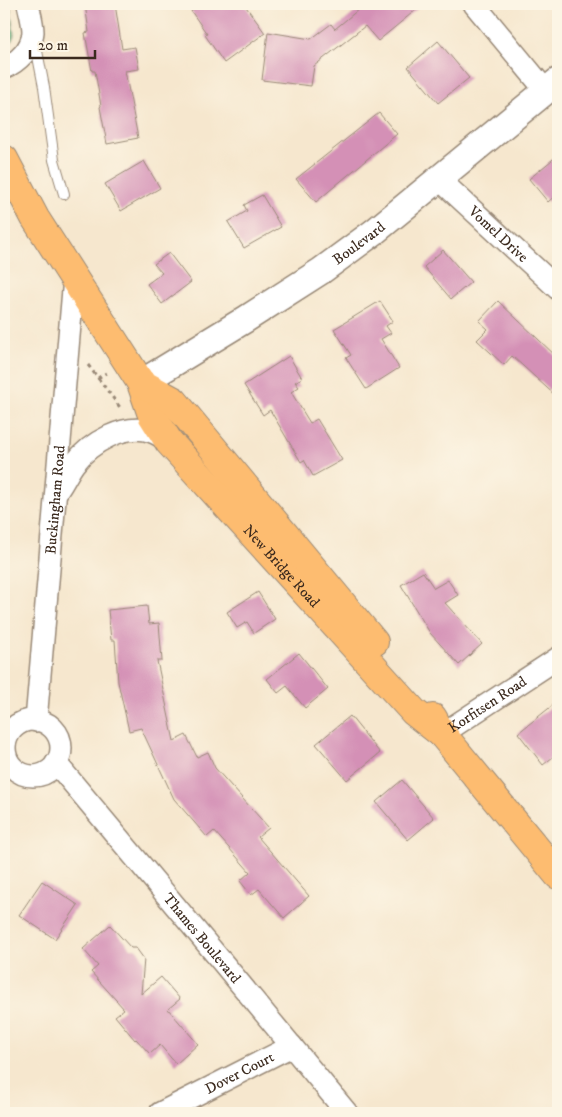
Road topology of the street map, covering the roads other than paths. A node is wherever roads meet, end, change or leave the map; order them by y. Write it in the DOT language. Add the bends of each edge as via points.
graph roads {
  1 [pos="28,4"];
  2 [pos="474,4"];
  3 [pos="33,33"];
  4 [pos="4,68"];
  5 [pos="552,86"];
  6 [pos="8,166"];
  7 [pos="439,179"];
  8 [pos="64,194"];
  9 [pos="74,278"];
  10 [pos="558,290"];
  11 [pos="141,383"];
  12 [pos="169,442"];
  13 [pos="56,495"];
  14 [pos="558,658"];
  15 [pos="36,721"];
  16 [pos="442,734"];
  17 [pos="56,763"];
  18 [pos="7,766"];
  19 [pos="558,875"];
  20 [pos="292,1046"];
  21 [pos="160,1113"];
  22 [pos="347,1113"];
  1 -- 3 [label="street"];
  2 -- 5 [label="street"];
  3 -- 4 [label="street" via="26,51"];
  3 -- 8 [label="lane" via="54,160"];
  5 -- 7 [label="street, Boulevard"];
  6 -- 9 [label="main road, New Bridge Road" via="35,218"];
  7 -- 10 [label="street, Vomel Drive"];
  7 -- 11 [label="street, Boulevard" via="321,271"];
  9 -- 11 [label="main road, New Bridge Road"];
  9 -- 13 [label="street, Buckingham Road"];
  11 -- 12 [label="main road, New Bridge Road" via="152,415"];
  11 -- 16 [label="main road, New Bridge Road" via="174,401 425,703"];
  12 -- 13 [label="street" via="151,432 137,430 112,435 83,454"];
  12 -- 16 [label="main road, New Bridge Road" via="414,712"];
  13 -- 15 [label="street, Buckingham Road"];
  14 -- 16 [label="street, Korfitsen Road"];
  15 -- 17 [label="street" via="57,734 61,751"];
  15 -- 18 [label="street" via="23,722 9,734 5,743"];
  16 -- 19 [label="main road, New Bridge Road"];
  17 -- 18 [label="street" via="47,772 30,776"];
  17 -- 20 [label="street, Thames Boulevard"];
  20 -- 21 [label="street, Dover Court"];
  20 -- 22 [label="street, Thames Boulevard"];
}
